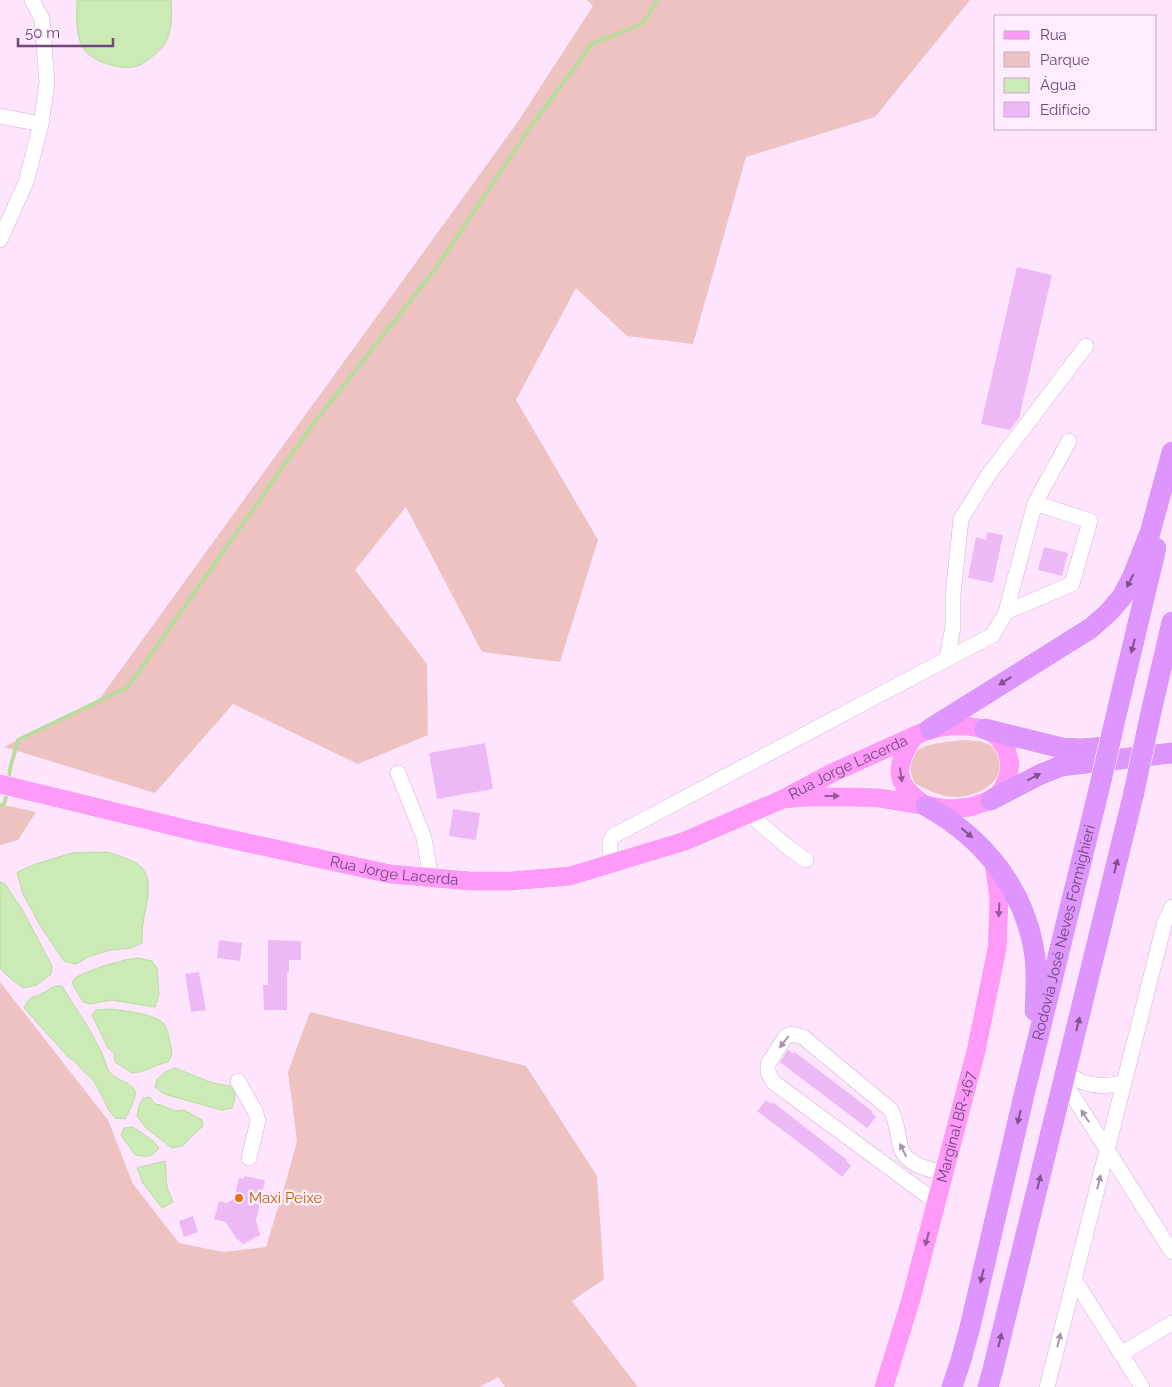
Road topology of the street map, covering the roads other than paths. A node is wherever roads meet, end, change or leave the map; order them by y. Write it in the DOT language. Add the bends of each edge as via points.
graph roads {
  1 [pos="32,0"];
  2 [pos="0,116"];
  3 [pos="41,124"];
  4 [pos="0,240"];
  5 [pos="1086,346"];
  6 [pos="1069,441"];
  7 [pos="1172,452"];
  8 [pos="1172,479"];
  9 [pos="1035,503"];
  10 [pos="1006,612"];
  11 [pos="1172,622"];
  12 [pos="1172,653"];
  13 [pos="947,659"];
  14 [pos="1151,712"];
  15 [pos="985,729"];
  16 [pos="922,733"];
  17 [pos="1172,740"];
  18 [pos="1172,753"];
  19 [pos="398,773"];
  20 [pos="5,785"];
  21 [pos="783,799"];
  22 [pos="990,800"];
  23 [pos="926,806"];
  24 [pos="749,814"];
  25 [pos="806,860"];
  26 [pos="994,862"];
  27 [pos="610,864"];
  28 [pos="432,879"];
  29 [pos="1172,908"];
  30 [pos="1065,1077"];
  31 [pos="238,1081"];
  32 [pos="1124,1082"];
  33 [pos="1024,1095"];
  34 [pos="1107,1150"];
  35 [pos="249,1158"];
  36 [pos="920,1167"];
  37 [pos="943,1173"];
  38 [pos="915,1186"];
  39 [pos="936,1202"];
  40 [pos="1172,1250"];
  41 [pos="1074,1279"];
  42 [pos="1172,1323"];
  43 [pos="1122,1354"];
  44 [pos="884,1387"];
  45 [pos="952,1387"];
  46 [pos="988,1387"];
  47 [pos="1048,1387"];
  48 [pos="1142,1387"];
  1 -- 3 [label="street" via="42,19 47,83"];
  2 -- 3 [label="street"];
  3 -- 4 [label="street" via="26,182"];
  5 -- 13 [label="street" via="989,474 961,519 952,594 953,627"];
  6 -- 9 [label="street"];
  7 -- 16 [label="highway, one-way" via="1150,533 1132,578 1113,608 1091,628"];
  8 -- 33 [label="highway, Rodovia José Neves Formighieri, one-way, bridge"];
  9 -- 10 [label="street"];
  9 -- 10 [label="street" via="1090,521 1072,584"];
  10 -- 13 [label="street" via="990,637"];
  11 -- 14 [label="highway"];
  12 -- 14 [label="highway"];
  13 -- 27 [label="street" via="613,836"];
  30 -- 14 [label="highway, one-way, bridge"];
  15 -- 16 [label="main road" via="949,726"];
  15 -- 17 [label="highway" via="1062,748"];
  15 -- 22 [label="main road" via="998,737 1010,763 1002,790"];
  16 -- 21 [label="main road, Rua Jorge Lacerda" via="834,772"];
  16 -- 23 [label="main road, one-way" via="904,752 900,766 902,782 911,795"];
  22 -- 18 [label="highway, one-way" via="1061,766"];
  19 -- 28 [label="street" via="424,838"];
  20 -- 28 [label="main road, Rua Jorge Lacerda" via="198,832 390,874"];
  21 -- 23 [label="main road, Rua Jorge Lacerda, one-way" via="823,796 879,798"];
  21 -- 24 [label="main road, Rua Jorge Lacerda"];
  22 -- 23 [label="main road" via="962,808"];
  23 -- 26 [label="highway, one-way" via="971,836"];
  24 -- 25 [label="street"];
  24 -- 27 [label="main road, Rua Jorge Lacerda" via="685,841"];
  26 -- 33 [label="highway" via="1017,897 1035,957 1037,984"];
  26 -- 37 [label="main road, Marginal BR-467, one-way" via="1000,900 997,949 976,1052"];
  27 -- 28 [label="main road, Rua Jorge Lacerda" via="570,876 470,881"];
  29 -- 32 [label="street" via="1165,921"];
  30 -- 32 [label="street" via="1097,1086"];
  34 -- 30 [label="street, one-way"];
  46 -- 30 [label="highway, one-way"];
  31 -- 35 [label="street" via="256,1110 258,1121"];
  32 -- 34 [label="street"];
  33 -- 45 [label="highway, Rodovia José Neves Formighieri, one-way" via="962,1360"];
  34 -- 40 [label="street"];
  41 -- 34 [label="street, one-way"];
  36 -- 37 [label="street"];
  36 -- 38 [label="street"];
  36 -- 38 [label="street, one-way" via="906,1157 900,1147 891,1110 803,1037 786,1036 768,1064 773,1082"];
  37 -- 39 [label="main road, Marginal BR-467"];
  38 -- 39 [label="street"];
  39 -- 44 [label="main road, Marginal BR-467, one-way"];
  41 -- 43 [label="street"];
  47 -- 41 [label="street, one-way"];
  42 -- 43 [label="street"];
  43 -- 48 [label="street"];
}
